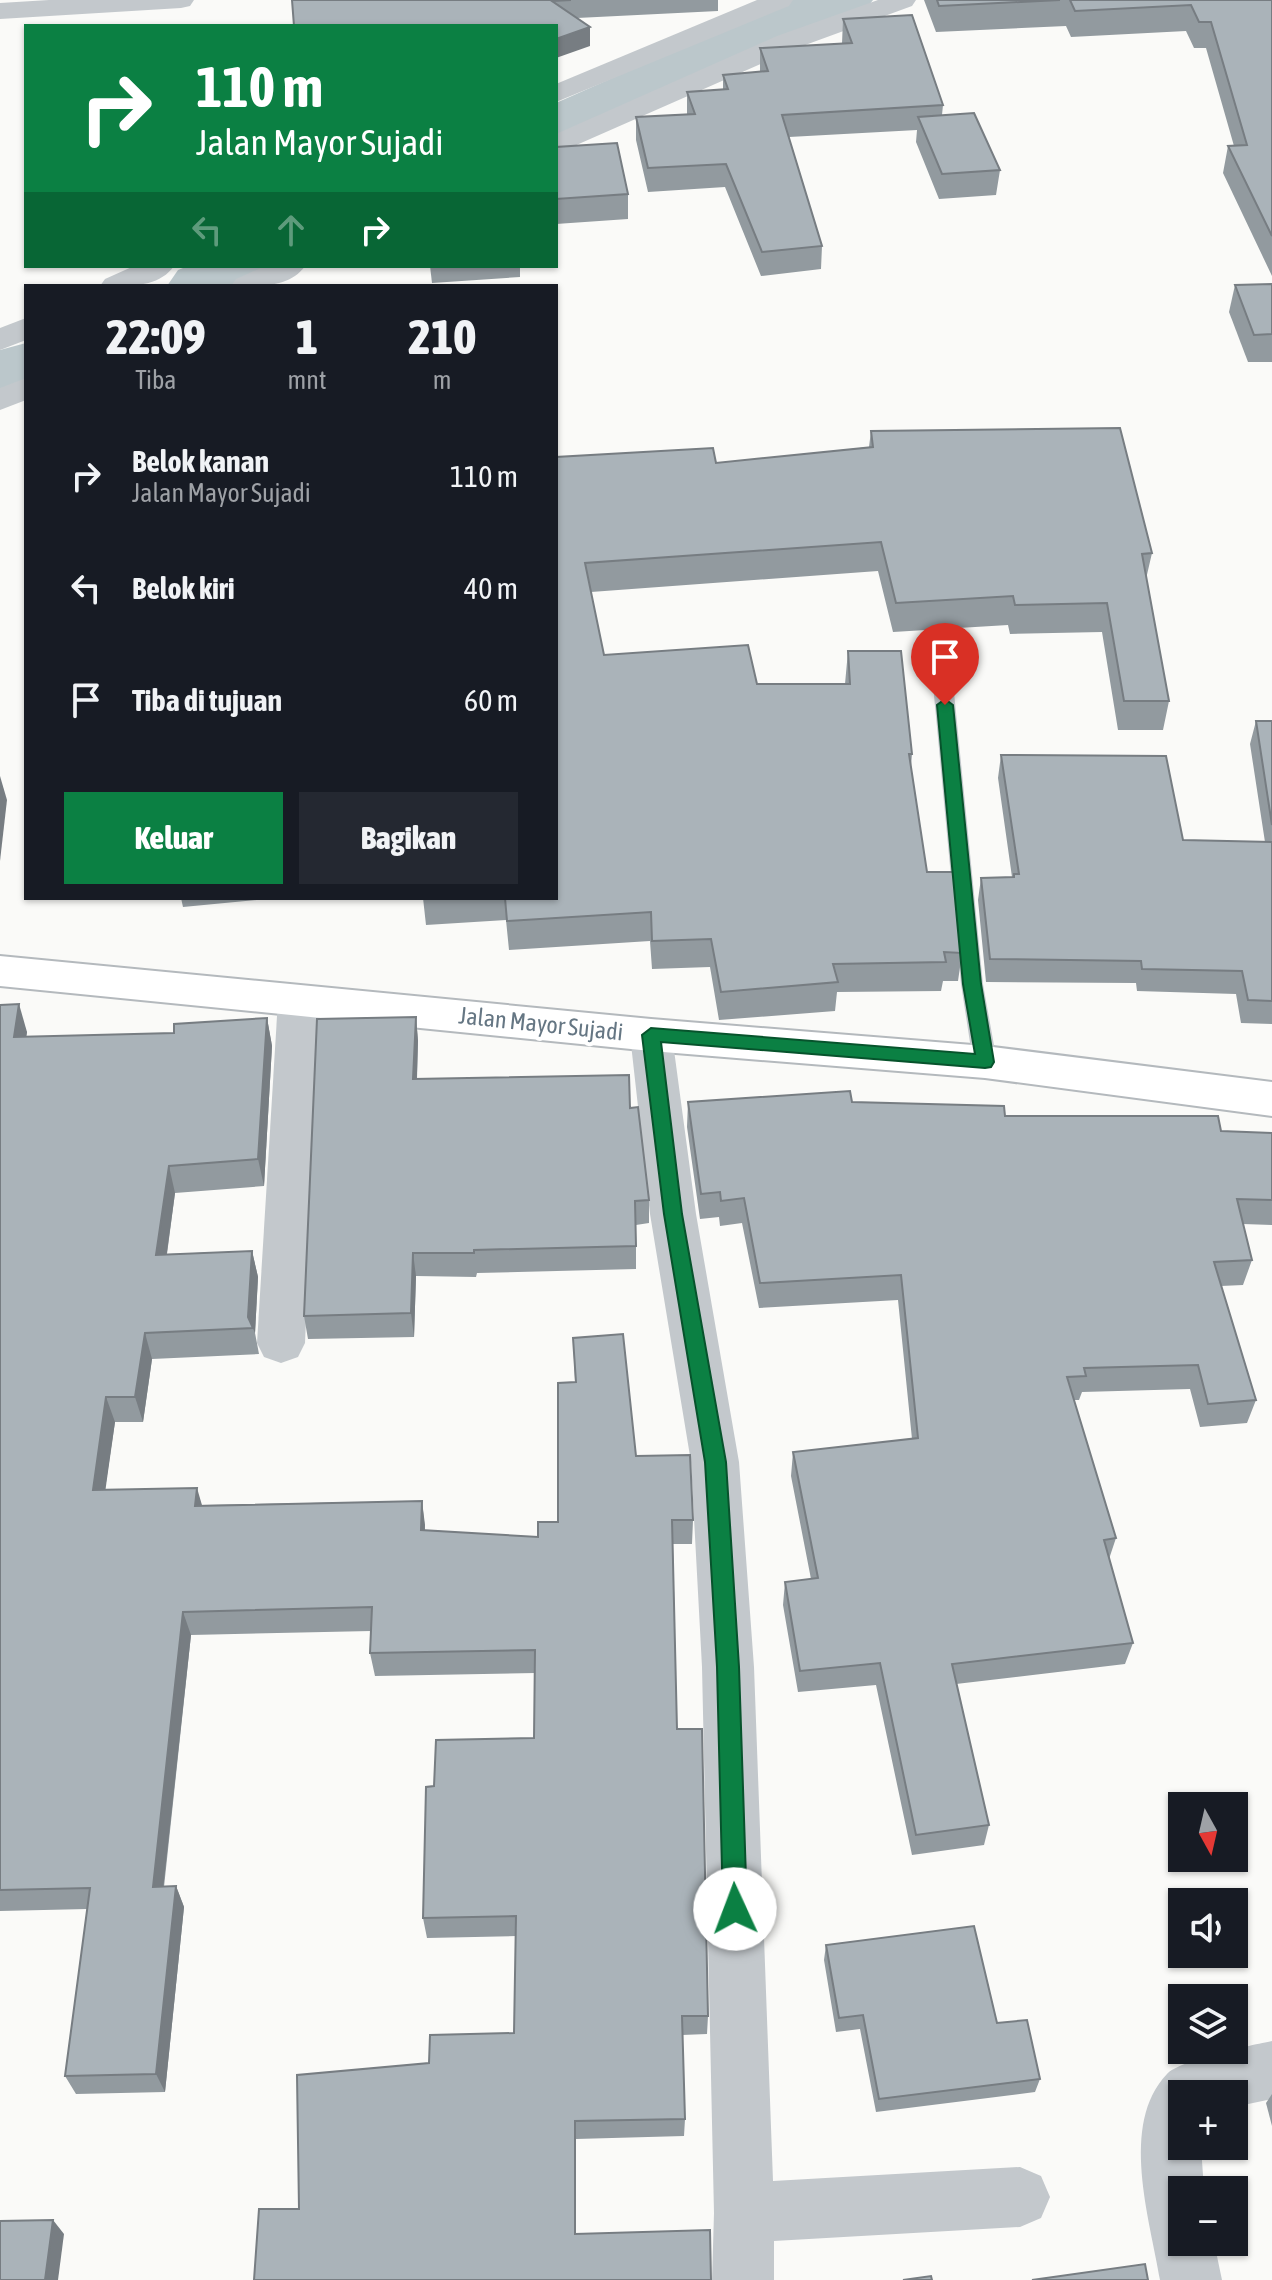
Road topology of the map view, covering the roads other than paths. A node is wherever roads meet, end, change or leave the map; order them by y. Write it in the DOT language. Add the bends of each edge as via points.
graph roads {
  1 [pos="181,0"];
  2 [pos="780,0"];
  3 [pos="903,0"];
  4 [pos="0,11"];
  5 [pos="558,93"];
  6 [pos="558,144"];
  7 [pos="155,268"];
  8 [pos="286,268"];
  9 [pos="120,284"];
  10 [pos="251,284"];
  11 [pos="24,329"];
  12 [pos="0,340"];
  13 [pos="24,389"];
  14 [pos="0,400"];
  15 [pos="939,642"];
  16 [pos="0,971"];
  17 [pos="299,1000"];
  18 [pos="651,1035"];
  19 [pos="985,1062"];
  20 [pos="1272,1099"];
  21 [pos="281,1343"];
  22 [pos="1272,2070"];
  23 [pos="1227,2080"];
  24 [pos="1020,2197"];
  25 [pos="744,2213"];
  26 [pos="1187,2256"];
  27 [pos="743,2280"];
  28 [pos="1191,2280"];
  1 -- 4 [label="street"];
  2 -- 5 [label="street"];
  3 -- 6 [label="street" via="787,42"];
  7 -- 9 [label="street"];
  8 -- 10 [label="street"];
  11 -- 12 [label="street"];
  13 -- 14 [label="street"];
  15 -- 19 [label="lane" via="972,984"];
  16 -- 17 [label="highway, Jalan Mayor Sujadi"];
  17 -- 18 [label="highway, Jalan Mayor Sujadi"];
  17 -- 21 [label="street"];
  18 -- 19 [label="highway, Jalan Mayor Sujadi"];
  18 -- 25 [label="street" via="673,1214 715,1462 728,1667"];
  19 -- 20 [label="highway, Jalan Mayor Sujadi"];
  22 -- 23 [label="street"];
  24 -- 25 [label="street"];
  25 -- 27 [label="street"];
  26 -- 28 [label="street"];
}
